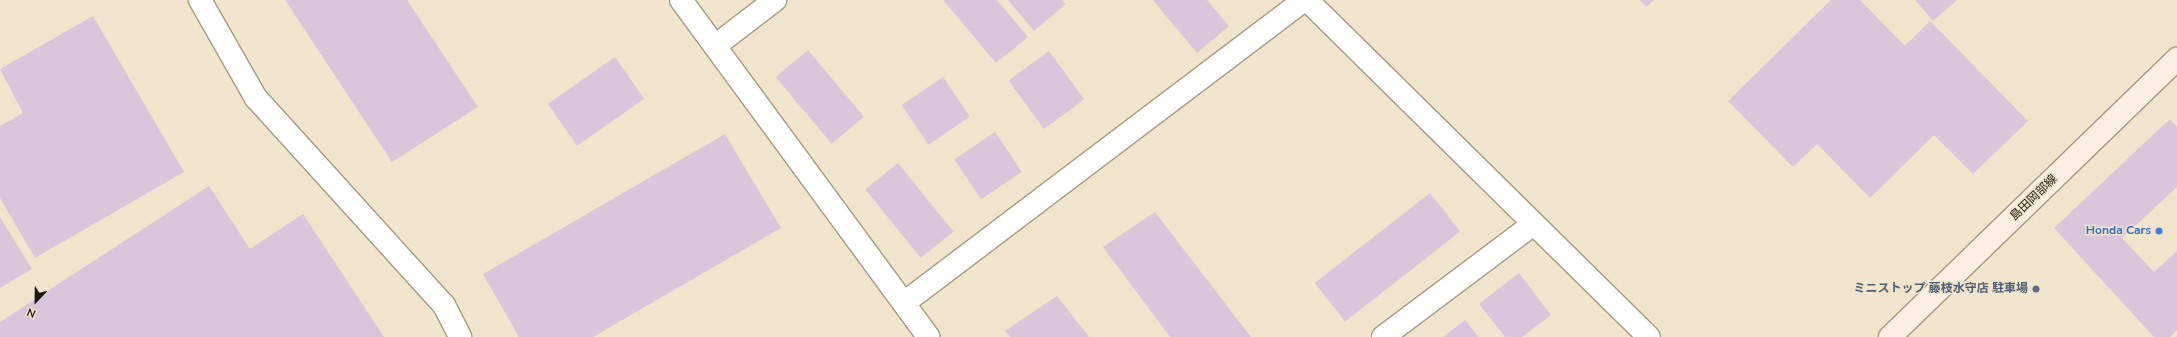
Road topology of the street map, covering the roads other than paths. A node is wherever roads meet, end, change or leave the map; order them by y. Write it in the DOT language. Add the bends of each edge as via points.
graph roads {
  1 [pos="200,0"];
  2 [pos="681,0"];
  3 [pos="775,0"];
  4 [pos="1306,0"];
  5 [pos="715,46"];
  6 [pos="2177,59"];
  7 [pos="1532,225"];
  8 [pos="904,303"];
  9 [pos="460,337"];
  10 [pos="929,337"];
  11 [pos="1383,337"];
  12 [pos="1649,337"];
  13 [pos="1890,337"];
  1 -- 9 [label="street" via="256,98 444,305"];
  2 -- 5 [label="street"];
  3 -- 5 [label="street"];
  4 -- 7 [label="street"];
  4 -- 8 [label="street"];
  5 -- 8 [label="street"];
  6 -- 13 [label="main road, 島田岡部線"];
  7 -- 11 [label="street"];
  7 -- 12 [label="street"];
  8 -- 10 [label="street"];
}
